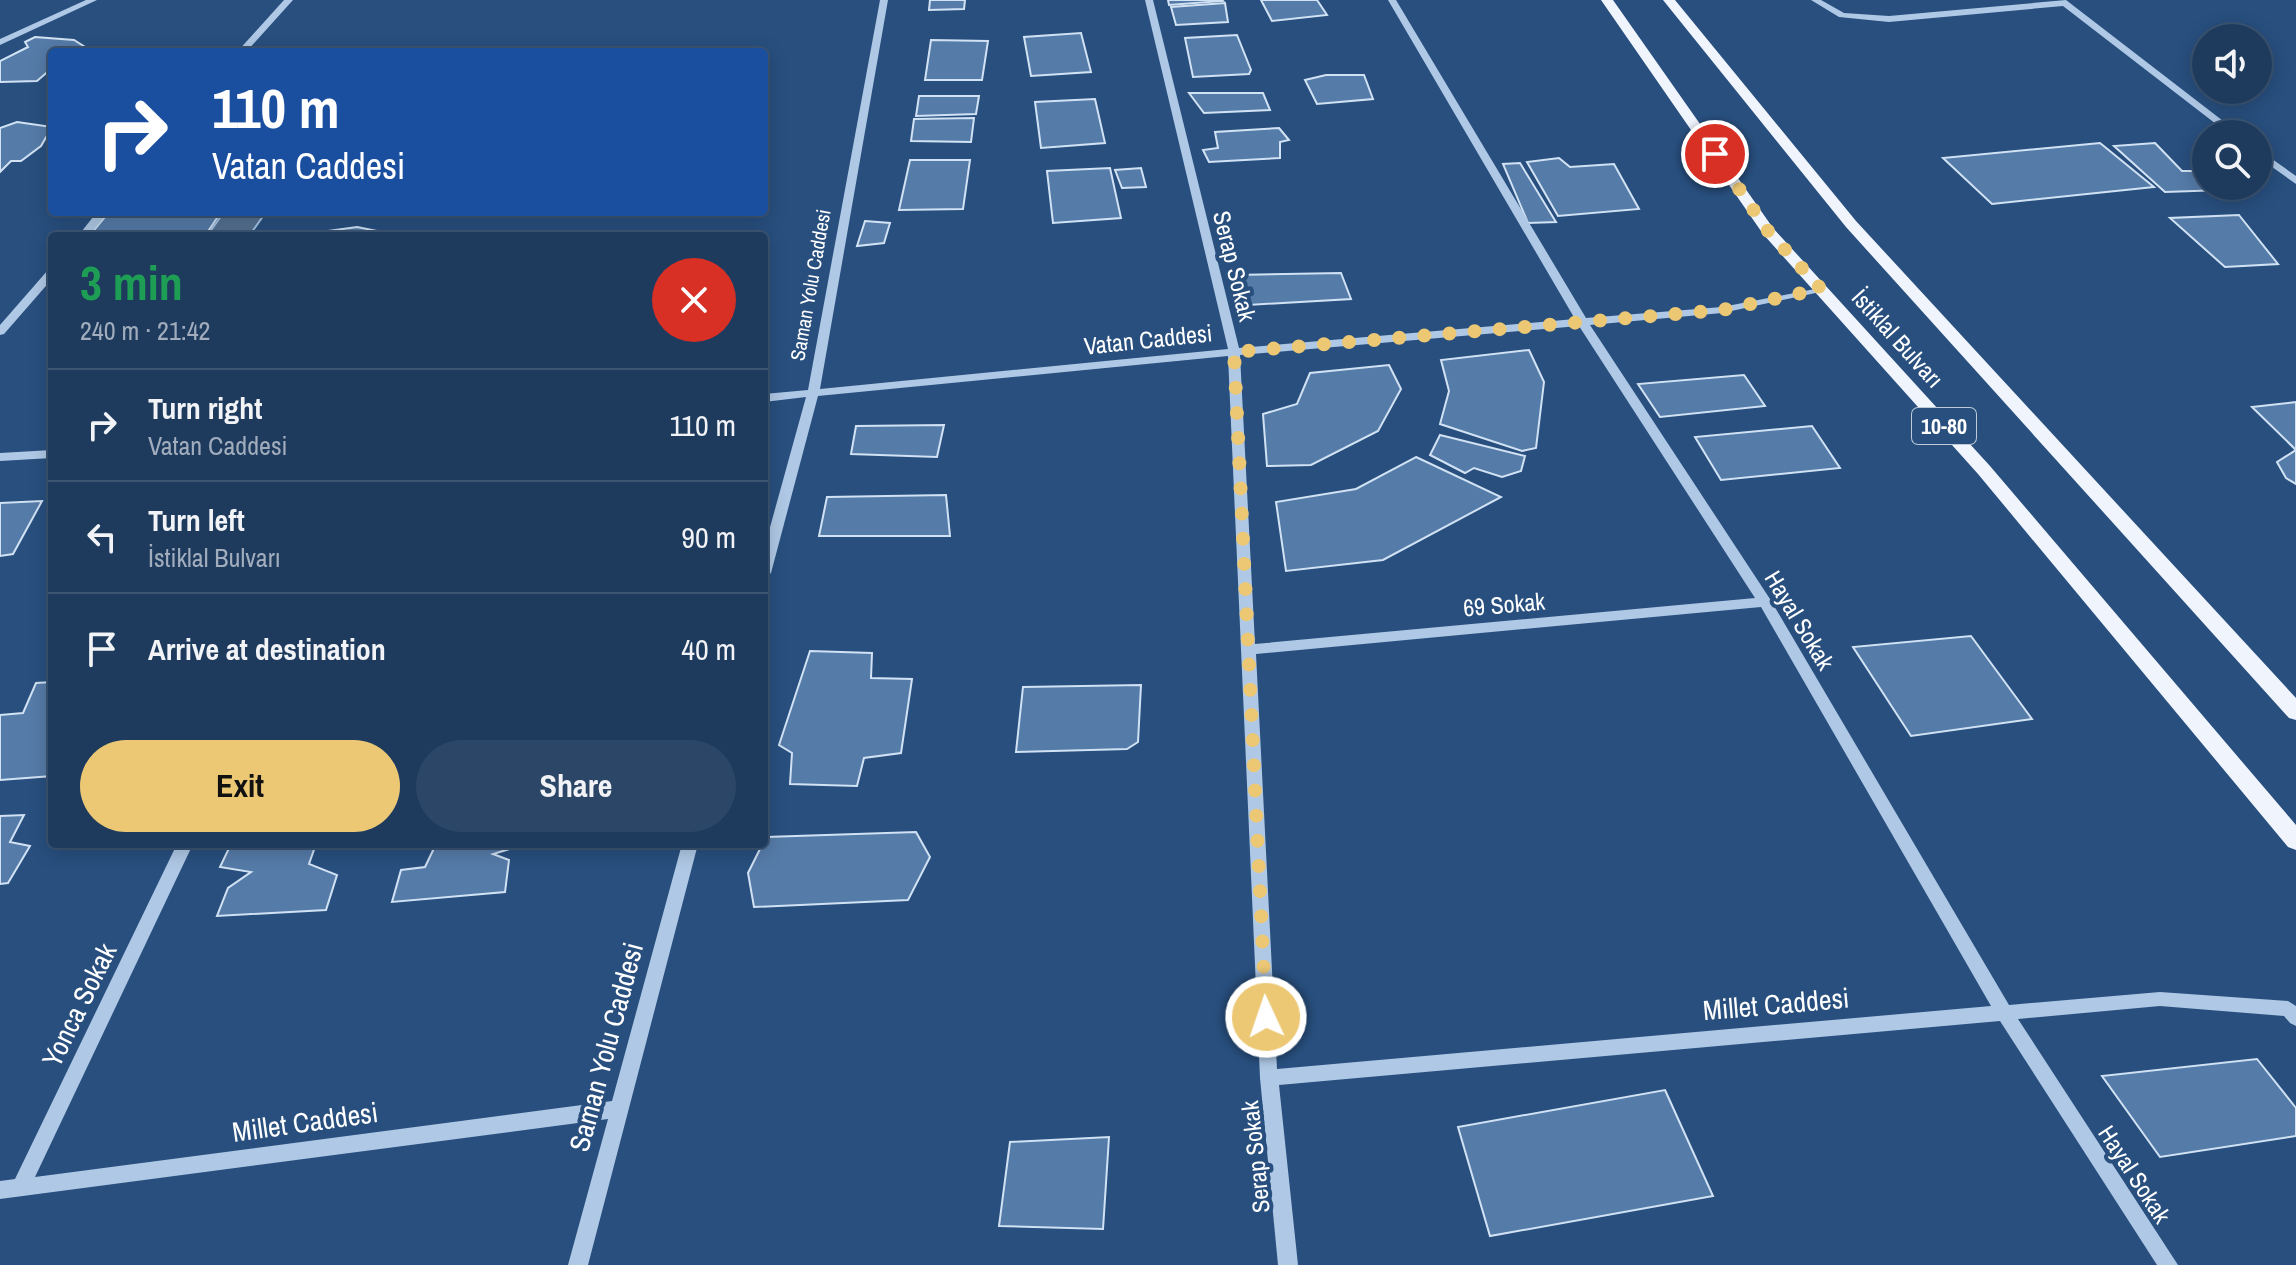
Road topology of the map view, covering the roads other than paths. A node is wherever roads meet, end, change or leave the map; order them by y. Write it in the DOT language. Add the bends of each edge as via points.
graph roads {
  1 [pos="93,0"];
  2 [pos="289,0"];
  3 [pos="884,0"];
  4 [pos="1149,0"];
  5 [pos="1392,0"];
  6 [pos="1607,0"];
  7 [pos="1669,0"];
  8 [pos="1815,0"];
  9 [pos="2063,2"];
  10 [pos="0,42"];
  11 [pos="245,48"];
  12 [pos="2217,120"];
  13 [pos="2272,163"];
  14 [pos="2296,181"];
  15 [pos="100,216"];
  16 [pos="86,232"];
  17 [pos="48,277"];
  18 [pos="1821,289"];
  19 [pos="1582,321"];
  20 [pos="0,332"];
  21 [pos="1234,352"];
  22 [pos="813,394"];
  23 [pos="768,398"];
  24 [pos="48,454"];
  25 [pos="0,457"];
  26 [pos="768,558"];
  27 [pos="1765,602"];
  28 [pos="1247,650"];
  29 [pos="2296,712"];
  30 [pos="2296,841"];
  31 [pos="183,848"];
  32 [pos="689,848"];
  33 [pos="2003,1011"];
  34 [pos="2292,1013"];
  35 [pos="1269,1078"];
  36 [pos="618,1109"];
  37 [pos="20,1188"];
  38 [pos="0,1190"];
  39 [pos="578,1265"];
  40 [pos="1288,1265"];
  41 [pos="2168,1265"];
  1 -- 10 [label="street"];
  2 -- 11 [label="street"];
  3 -- 22 [label="street, Saman Yolu Caddesi"];
  4 -- 21 [label="street, Serap Sokak"];
  5 -- 19 [label="street, Hayal Sokak"];
  6 -- 18 [label="main road, İstiklal Bulvarı / 10-80" via="1768,231"];
  7 -- 29 [label="main road, İstiklal Bulvarı / 10-80" via="1851,224"];
  8 -- 9 [label="street" via="1842,15 1889,19"];
  9 -- 12 [label="street"];
  13 -- 14 [label="street"];
  15 -- 16 [label="street"];
  17 -- 20 [label="street"];
  18 -- 19 [label="street, Vatan Caddesi" via="1722,310"];
  18 -- 30 [label="main road, İstiklal Bulvarı / 10-80" via="1984,470"];
  19 -- 21 [label="street, Vatan Caddesi"];
  19 -- 27 [label="street, Hayal Sokak"];
  21 -- 22 [label="street, Vatan Caddesi"];
  21 -- 28 [label="street, Serap Sokak"];
  22 -- 23 [label="street, Vatan Caddesi"];
  22 -- 26 [label="street, Saman Yolu Caddesi"];
  24 -- 25 [label="street"];
  27 -- 28 [label="street, 69 Sokak"];
  27 -- 33 [label="street, Hayal Sokak"];
  28 -- 35 [label="street, Serap Sokak"];
  31 -- 37 [label="street, Yonca Sokak"];
  32 -- 36 [label="street, Saman Yolu Caddesi"];
  33 -- 34 [label="street, Millet Caddesi" via="2160,999"];
  33 -- 35 [label="street, Millet Caddesi"];
  33 -- 41 [label="street, Hayal Sokak"];
  35 -- 40 [label="street, Serap Sokak"];
  36 -- 37 [label="street, Millet Caddesi"];
  36 -- 39 [label="street, Saman Yolu Caddesi"];
  37 -- 38 [label="street, Millet Caddesi"];
}
